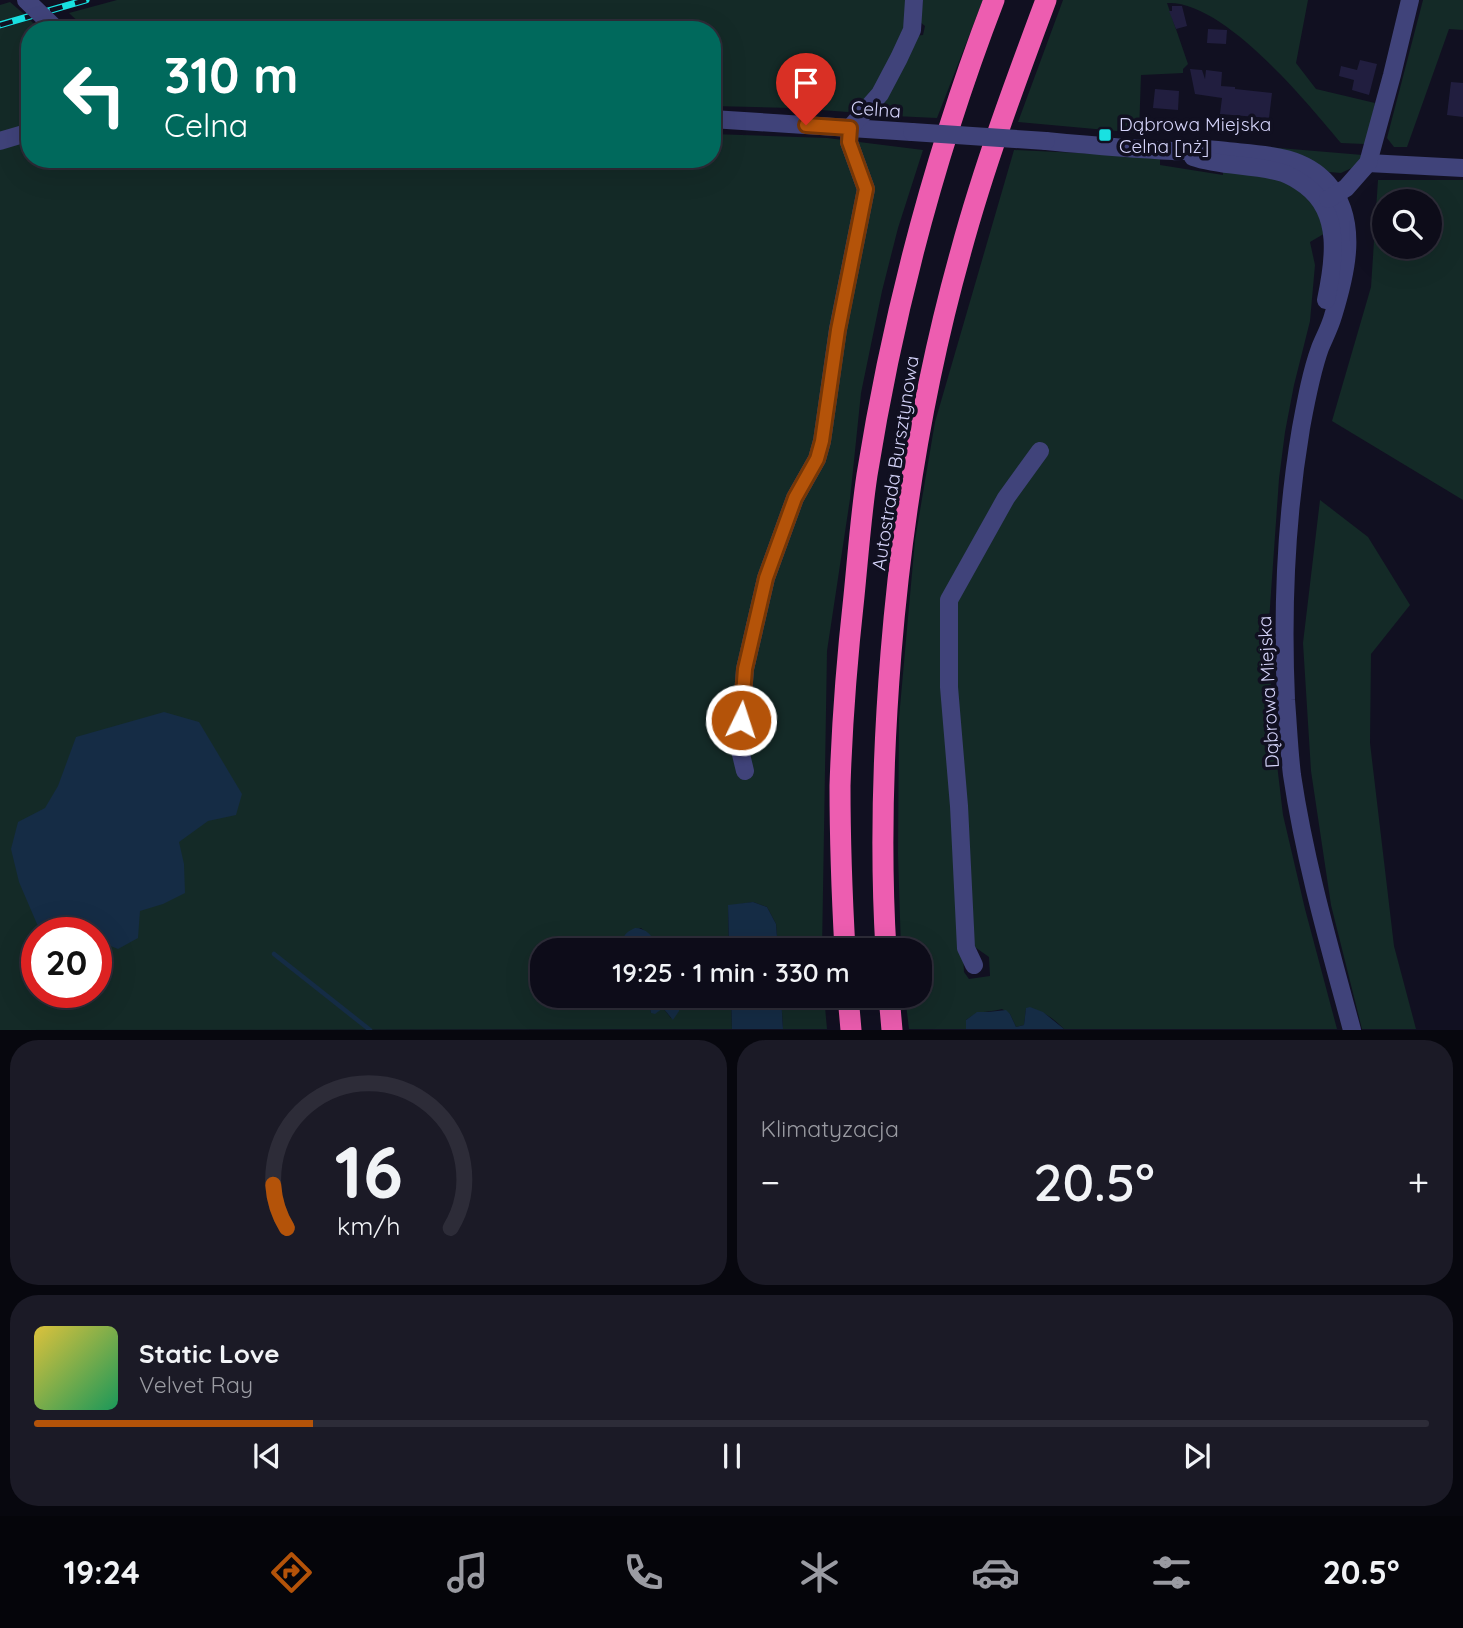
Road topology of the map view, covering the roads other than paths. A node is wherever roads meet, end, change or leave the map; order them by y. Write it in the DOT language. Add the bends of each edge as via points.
graph roads {
  1 [pos="26,0"];
  2 [pos="914,0"];
  3 [pos="994,0"];
  4 [pos="1046,0"];
  5 [pos="1410,0"];
  6 [pos="48,21"];
  7 [pos="721,119"];
  8 [pos="850,128"];
  9 [pos="21,134"];
  10 [pos="0,141"];
  11 [pos="1368,163"];
  12 [pos="1463,168"];
  13 [pos="1329,198"];
  14 [pos="1040,452"];
  15 [pos="745,771"];
  16 [pos="844,938"];
  17 [pos="886,938"];
  18 [pos="974,965"];
  19 [pos="849,1008"];
  20 [pos="889,1008"];
  21 [pos="851,1030"];
  22 [pos="892,1030"];
  23 [pos="1352,1030"];
  1 -- 6 [label="street, bridge"];
  2 -- 8 [label="street" via="912,30 899,58 880,94"];
  3 -- 16 [label="highway, Autostrada Bursztynowa" via="957,104 913,256 867,475 843,715"];
  4 -- 17 [label="highway, Autostrada Bursztynowa" via="963,242 915,452 887,708 883,800"];
  5 -- 11 [label="street"];
  7 -- 8 [label="street, Celna"];
  8 -- 13 [label="street, Celna, bridge" via="1279,156 1296,161 1325,181"];
  8 -- 15 [label="street" via="849,142 866,189 822,441 766,578 745,669 739,746"];
  9 -- 10 [label="street"];
  11 -- 12 [label="street"];
  11 -- 13 [label="street" via="1351,183"];
  13 -- 23 [label="street, Dąbrowa Miejska" via="1332,271 1297,460 1286,573 1285,673 1298,812"];
  14 -- 18 [label="street" via="1006,498 949,600 948,687 966,948"];
  19 -- 21 [label="highway"];
  20 -- 22 [label="highway"];
}
